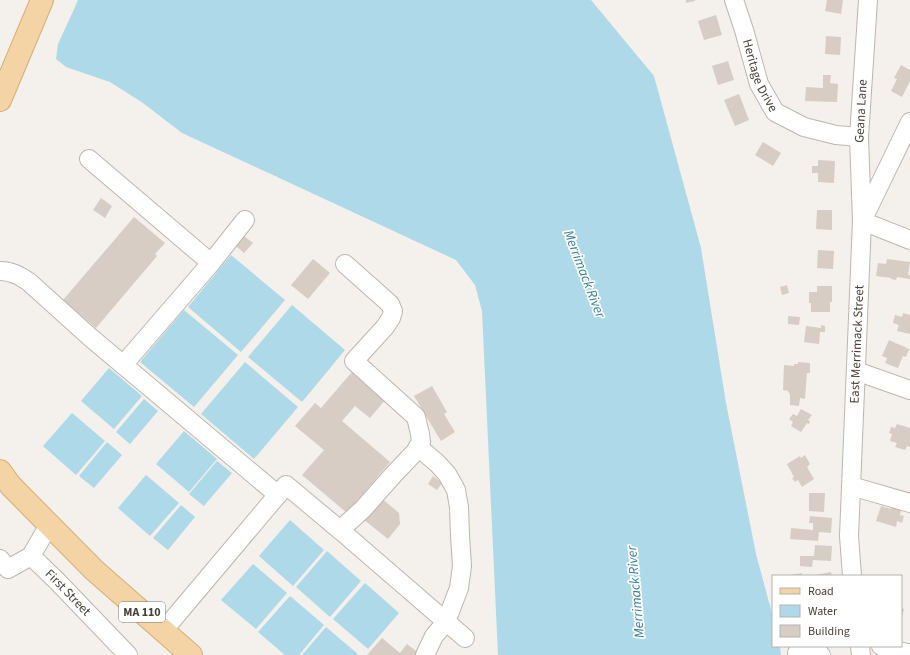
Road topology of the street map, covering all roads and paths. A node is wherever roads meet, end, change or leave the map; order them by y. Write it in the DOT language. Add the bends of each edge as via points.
graph roads {
  1 [pos="42,0"];
  2 [pos="734,0"];
  3 [pos="868,0"];
  4 [pos="0,100"];
  5 [pos="910,122"];
  6 [pos="859,137"];
  7 [pos="89,159"];
  8 [pos="245,220"];
  9 [pos="862,221"];
  10 [pos="910,240"];
  11 [pos="211,262"];
  12 [pos="345,264"];
  13 [pos="0,270"];
  14 [pos="123,365"];
  15 [pos="856,371"];
  16 [pos="910,390"];
  17 [pos="418,447"];
  18 [pos="0,471"];
  19 [pos="851,486"];
  20 [pos="278,495"];
  21 [pos="910,502"];
  22 [pos="49,525"];
  23 [pos="340,530"];
  24 [pos="31,556"];
  25 [pos="0,559"];
  26 [pos="852,575"];
  27 [pos="446,622"];
  28 [pos="163,631"];
  29 [pos="465,638"];
  30 [pos="885,647"];
  31 [pos="910,654"];
  32 [pos="128,655"];
  33 [pos="191,655"];
  34 [pos="425,655"];
  35 [pos="797,655"];
  36 [pos="821,655"];
  1 -- 4 [label="main road"];
  2 -- 6 [label="street, Heritage Drive" via="759,84 775,112 804,127 836,135"];
  3 -- 6 [label="street, Geana Lane"];
  5 -- 9 [label="street, East Merrimack Street"];
  6 -- 9 [label="street, Geana Lane"];
  7 -- 11 [label="street"];
  8 -- 11 [label="street"];
  9 -- 10 [label="street"];
  9 -- 15 [label="street, East Merrimack Street"];
  11 -- 14 [label="street"];
  12 -- 17 [label="street" via="390,304 393,311 385,326 354,361 416,417 421,442"];
  13 -- 14 [label="street" via="18,274 29,282"];
  14 -- 20 [label="street"];
  15 -- 16 [label="street"];
  15 -- 19 [label="street, East Merrimack Street"];
  17 -- 23 [label="street" via="363,509"];
  17 -- 27 [label="street" via="447,474 456,490 459,507 462,566 460,588"];
  18 -- 22 [label="main road, MA 110" via="10,486"];
  19 -- 21 [label="street"];
  19 -- 26 [label="street, East Merrimack Street" via="849,536"];
  20 -- 23 [label="street" via="286,485"];
  20 -- 28 [label="street"];
  22 -- 24 [label="street"];
  22 -- 28 [label="main road, MA 110" via="94,570"];
  23 -- 27 [label="street"];
  24 -- 25 [label="street" via="8,569"];
  24 -- 32 [label="street, First Street"];
  27 -- 29 [label="street"];
  27 -- 34 [label="street" via="434,636"];
  28 -- 33 [label="main road, MA 110"];
  30 -- 31 [label="street"];
  35 -- 36 [label="street"];
}
